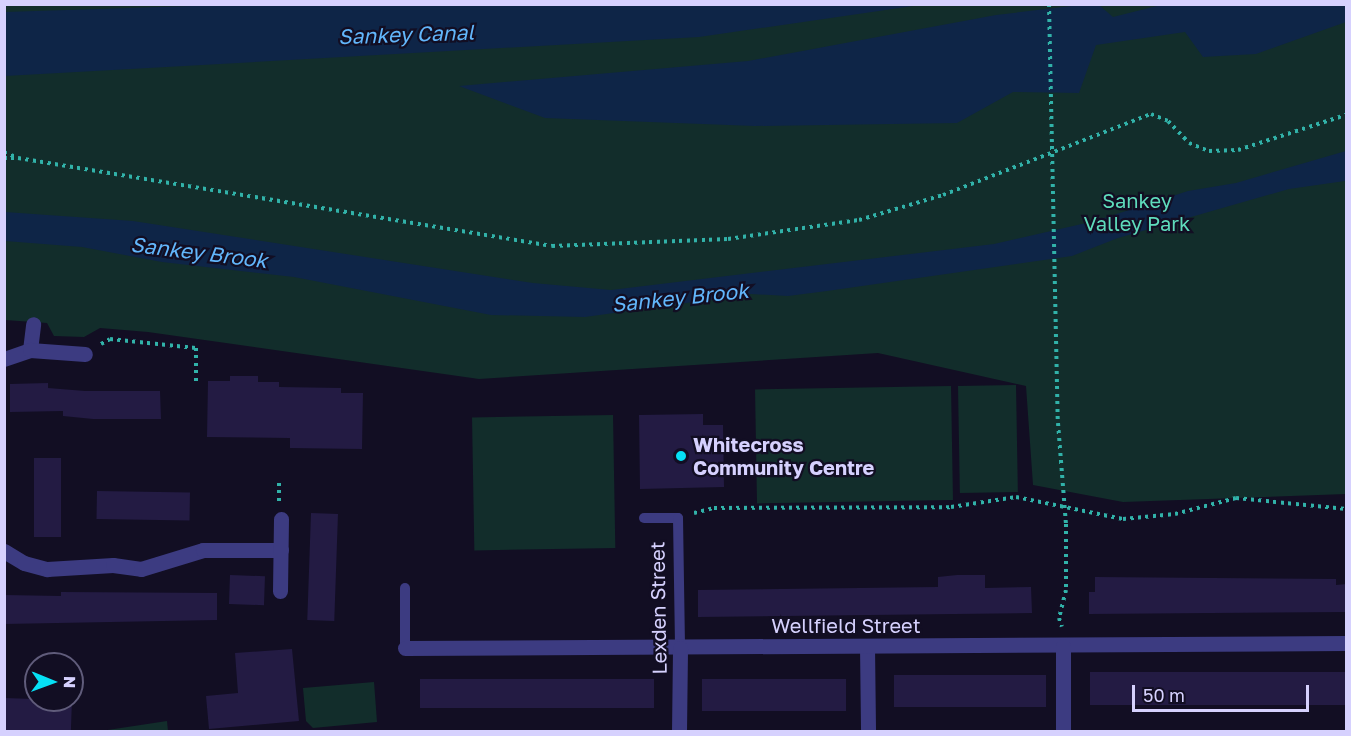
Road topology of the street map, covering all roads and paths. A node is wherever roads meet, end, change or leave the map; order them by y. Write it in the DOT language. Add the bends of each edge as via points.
graph roads {
  1 [pos="1049,4"];
  2 [pos="1347,115"];
  3 [pos="4,152"];
  4 [pos="1052,153"];
  5 [pos="4,158"];
  6 [pos="18,158"];
  7 [pos="33,324"];
  8 [pos="30,350"];
  9 [pos="85,354"];
  10 [pos="4,359"];
  11 [pos="196,386"];
  12 [pos="1065,507"];
  13 [pos="1347,509"];
  14 [pos="644,518"];
  15 [pos="678,518"];
  16 [pos="281,519"];
  17 [pos="281,550"];
  18 [pos="4,551"];
  19 [pos="405,588"];
  20 [pos="280,591"];
  21 [pos="1347,643"];
  22 [pos="867,646"];
  23 [pos="1063,646"];
  24 [pos="405,648"];
  25 [pos="680,648"];
  26 [pos="679,732"];
  27 [pos="868,732"];
  28 [pos="1063,732"];
  1 -- 4 [label="path"];
  2 -- 4 [label="path" via="1239,150 1209,152 1189,143 1168,122 1151,114"];
  3 -- 6 [label="path"];
  4 -- 6 [label="path" via="943,195 859,220 728,239 552,246"];
  4 -- 12 [label="path" via="1058,423"];
  5 -- 6 [label="path"];
  7 -- 8 [label="street"];
  8 -- 9 [label="street"];
  8 -- 10 [label="street"];
  9 -- 11 [label="path" via="110,339 196,348"];
  12 -- 13 [label="path" via="1123,519 1175,514 1236,498"];
  12 -- 15 [label="path" via="1016,497 951,507 714,508"];
  12 -- 23 [label="path" via="1066,591 1059,618"];
  14 -- 15 [label="lane, Lexden Street"];
  15 -- 25 [label="lane, Lexden Street"];
  16 -- 17 [label="street"];
  17 -- 18 [label="street" via="203,550 141,569 113,565 47,569 24,563"];
  17 -- 20 [label="street"];
  19 -- 24 [label="lane, Wellfield Street"];
  21 -- 23 [label="street, Wellfield Street"];
  22 -- 23 [label="street, Wellfield Street"];
  22 -- 25 [label="street, Wellfield Street"];
  22 -- 27 [label="street"];
  23 -- 28 [label="street"];
  24 -- 25 [label="street, Wellfield Street"];
  25 -- 26 [label="street, Lexden Street"];
}
